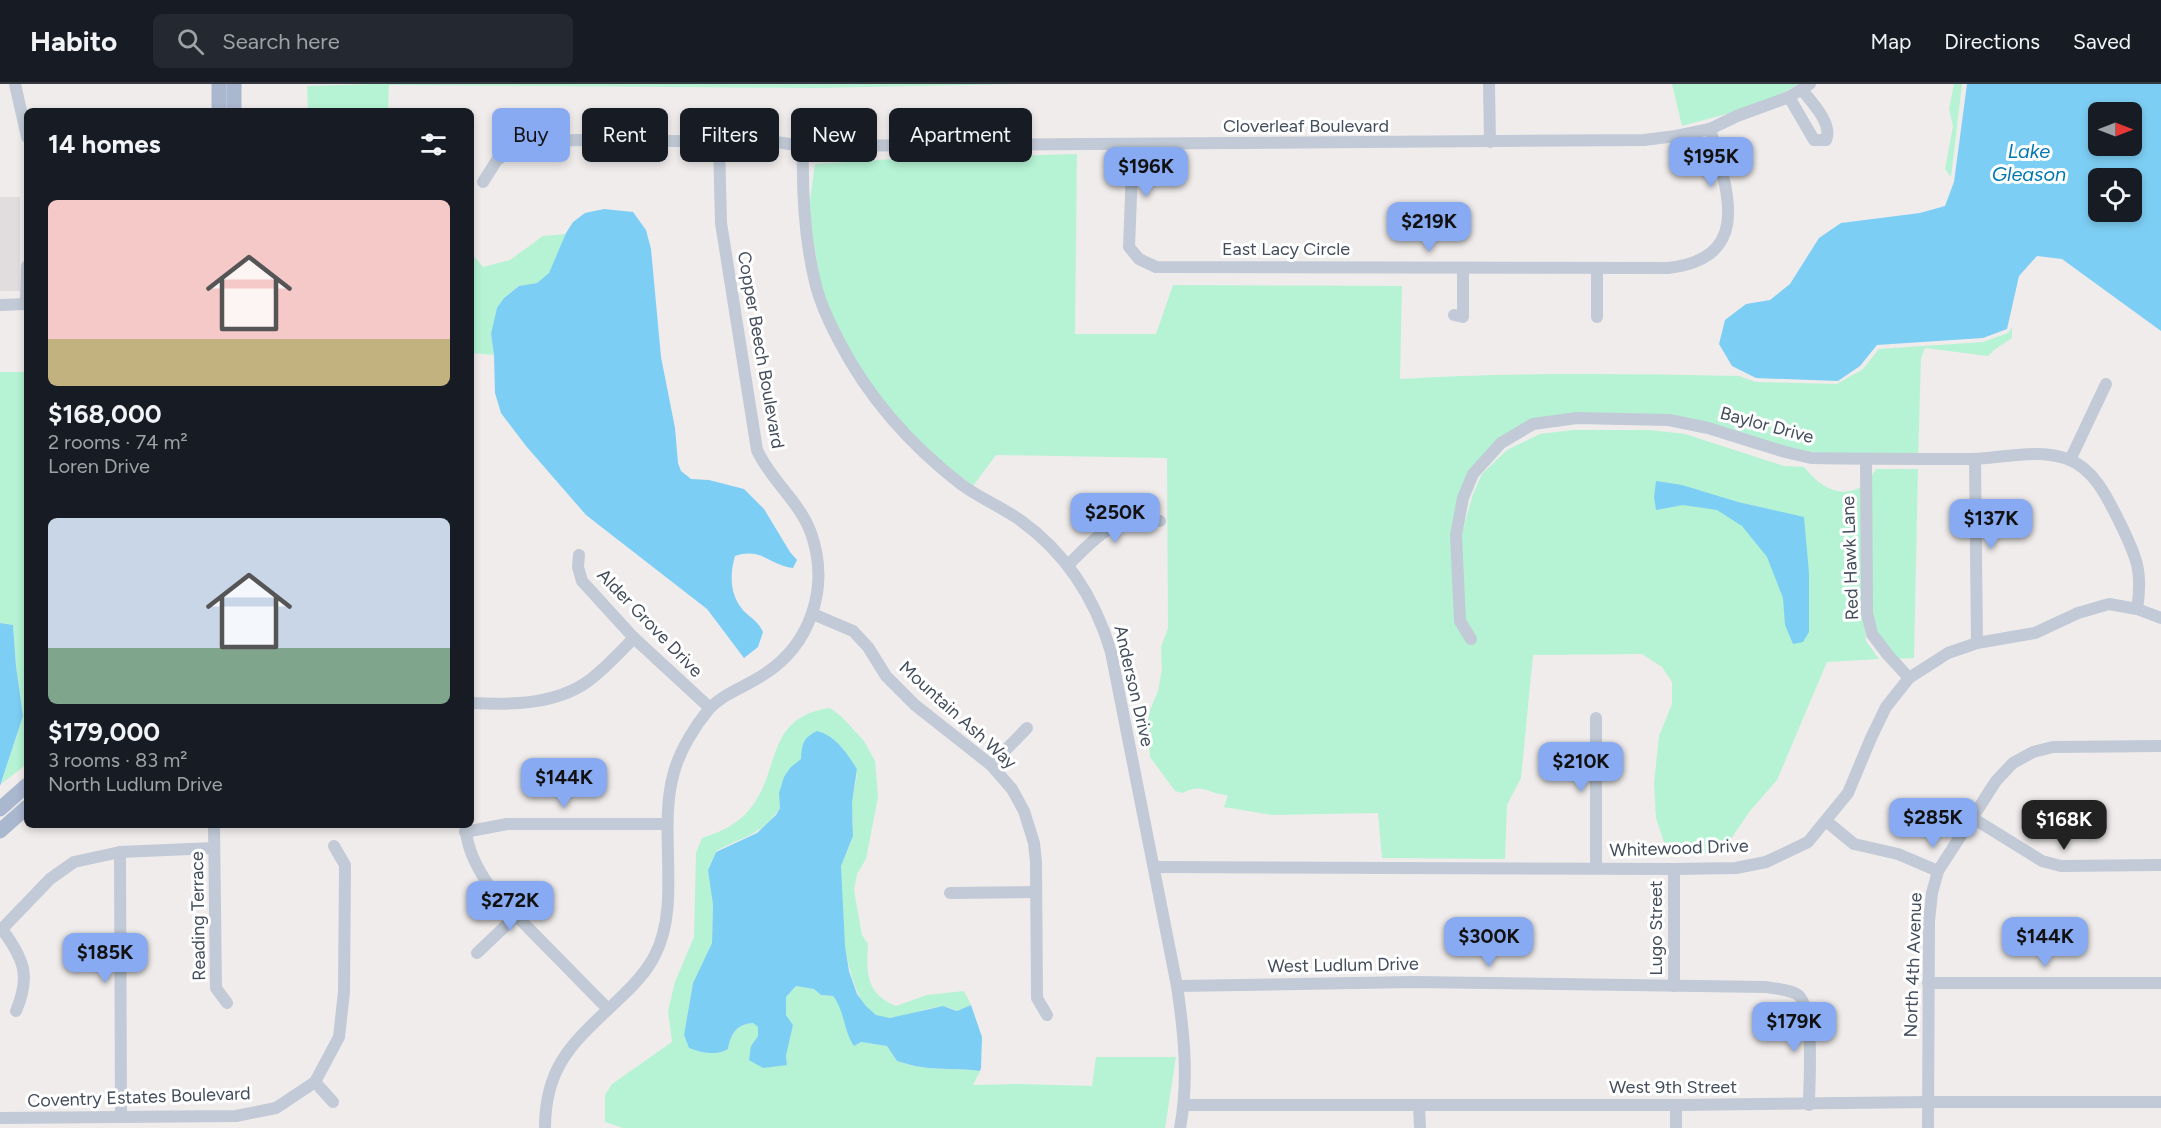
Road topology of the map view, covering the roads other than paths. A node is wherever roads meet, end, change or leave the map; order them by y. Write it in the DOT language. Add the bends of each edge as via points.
graph roads {
  1 [pos="15,84"];
  2 [pos="219,84"];
  3 [pos="234,84"];
  4 [pos="1489,84"];
  5 [pos="1806,87"];
  6 [pos="1789,97"];
  7 [pos="219,108"];
  8 [pos="234,108"];
  9 [pos="24,124"];
  10 [pos="1710,129"];
  11 [pos="680,142"];
  12 [pos="1490,142"];
  13 [pos="877,146"];
  14 [pos="1133,146"];
  15 [pos="719,162"];
  16 [pos="803,162"];
  17 [pos="483,182"];
  18 [pos="1463,268"];
  19 [pos="1597,268"];
  20 [pos="24,304"];
  21 [pos="0,305"];
  22 [pos="1454,315"];
  23 [pos="1596,317"];
  24 [pos="2106,384"];
  25 [pos="1866,459"];
  26 [pos="1975,459"];
  27 [pos="2070,459"];
  28 [pos="1161,521"];
  29 [pos="579,555"];
  30 [pos="1069,564"];
  31 [pos="2136,609"];
  32 [pos="813,614"];
  33 [pos="2161,618"];
  34 [pos="634,638"];
  35 [pos="1471,639"];
  36 [pos="1977,643"];
  37 [pos="1910,678"];
  38 [pos="474,703"];
  39 [pos="710,708"];
  40 [pos="1596,718"];
  41 [pos="1027,728"];
  42 [pos="2161,746"];
  43 [pos="991,765"];
  44 [pos="24,788"];
  45 [pos="0,810"];
  46 [pos="24,810"];
  47 [pos="1971,817"];
  48 [pos="1826,821"];
  49 [pos="666,824"];
  50 [pos="474,827"];
  51 [pos="214,828"];
  52 [pos="465,828"];
  53 [pos="0,831"];
  54 [pos="334,846"];
  55 [pos="214,848"];
  56 [pos="120,852"];
  57 [pos="2161,865"];
  58 [pos="1154,867"];
  59 [pos="1596,868"];
  60 [pos="1674,869"];
  61 [pos="1938,871"];
  62 [pos="1035,892"];
  63 [pos="950,893"];
  64 [pos="516,916"];
  65 [pos="1,930"];
  66 [pos="477,953"];
  67 [pos="1928,983"];
  68 [pos="2161,983"];
  69 [pos="1177,986"];
  70 [pos="1674,986"];
  71 [pos="227,1003"];
  72 [pos="608,1009"];
  73 [pos="16,1011"];
  74 [pos="1047,1015"];
  75 [pos="315,1082"];
  76 [pos="333,1102"];
  77 [pos="1928,1102"];
  78 [pos="2161,1102"];
  79 [pos="1185,1105"];
  80 [pos="1676,1105"];
  81 [pos="1809,1105"];
  82 [pos="1419,1106"];
  83 [pos="121,1117"];
  84 [pos="0,1118"];
  85 [pos="545,1128"];
  86 [pos="1180,1128"];
  87 [pos="1420,1128"];
  88 [pos="1676,1128"];
  89 [pos="1928,1128"];
  1 -- 9 [label="street"];
  2 -- 7 [label="main road"];
  3 -- 8 [label="main road"];
  4 -- 12 [label="street"];
  5 -- 6 [label="street, Cloverleaf Boulevard"];
  5 -- 6 [label="street" via="1825,123 1826,140 1814,140"];
  6 -- 10 [label="street, Cloverleaf Boulevard"];
  10 -- 12 [label="street, Cloverleaf Boulevard" via="1644,140"];
  10 -- 19 [label="street, East Lacy Circle" via="1729,197 1726,229 1718,249 1687,266"];
  11 -- 17 [label="street, Cloverleaf Boulevard" via="539,142 515,149 497,160"];
  12 -- 14 [label="street, Cloverleaf Boulevard"];
  13 -- 14 [label="street, Cloverleaf Boulevard"];
  14 -- 18 [label="street, East Lacy Circle" via="1129,247 1139,259 1156,267"];
  15 -- 32 [label="street, Copper Beech Boulevard" via="721,224 757,450 801,513 812,536 819,572"];
  16 -- 30 [label="street, Anderson Drive" via="802,188 816,287 850,364 916,447 963,486 1043,538"];
  18 -- 19 [label="street, East Lacy Circle"];
  18 -- 22 [label="street" via="1463,317"];
  19 -- 23 [label="street"];
  20 -- 21 [label="street"];
  24 -- 27 [label="street"];
  25 -- 26 [label="street, Baylor Drive"];
  25 -- 35 [label="street, Baylor Drive" via="1811,458 1669,420 1577,418 1533,424 1501,443 1473,474 1463,498 1456,535 1460,621"];
  25 -- 37 [label="street, Red Hawk Lane" via="1867,613 1872,634"];
  26 -- 27 [label="street, Baylor Drive" via="2044,453"];
  26 -- 36 [label="street"];
  27 -- 31 [label="street, Baylor Drive" via="2091,475 2109,500 2134,553 2139,573"];
  28 -- 30 [label="street" via="1126,522 1113,527"];
  29 -- 34 [label="street, Alder Grove Drive" via="582,581"];
  30 -- 58 [label="street, Anderson Drive" via="1092,603 1111,652"];
  31 -- 33 [label="street, Whitewood Drive"];
  31 -- 36 [label="street, Whitewood Drive" via="2109,604 2035,633"];
  32 -- 39 [label="street, Copper Beech Boulevard" via="786,658"];
  32 -- 43 [label="street, Mountain Ash Way" via="853,631 886,676 915,705"];
  34 -- 38 [label="street" via="572,691 514,703"];
  34 -- 39 [label="street, Alder Grove Drive"];
  36 -- 37 [label="street, Whitewood Drive" via="1948,653"];
  37 -- 48 [label="street, Whitewood Drive" via="1886,707 1848,793"];
  39 -- 49 [label="street, Copper Beech Boulevard" via="682,749 674,771"];
  40 -- 59 [label="street"];
  41 -- 43 [label="street"];
  42 -- 47 [label="street, North 4th Avenue" via="2053,747 2033,752 2013,763"];
  43 -- 62 [label="street, Mountain Ash Way" via="1012,789 1030,827 1036,862"];
  44 -- 45 [label="main road"];
  46 -- 53 [label="main road"];
  47 -- 57 [label="street" via="2042,861 2061,866"];
  47 -- 61 [label="street, North 4th Avenue"];
  48 -- 60 [label="street, Whitewood Drive" via="1808,842 1766,862 1736,868"];
  48 -- 61 [label="street" via="1854,844 1898,854"];
  49 -- 50 [label="street"];
  49 -- 72 [label="street, Copper Beech Boulevard" via="668,906 664,931 656,955 638,981"];
  51 -- 55 [label="street, Reading Terrace"];
  52 -- 64 [label="street" via="481,874"];
  54 -- 75 [label="street, Coventry Estates Boulevard" via="345,866 344,992 339,1037"];
  55 -- 56 [label="street"];
  55 -- 71 [label="street, Reading Terrace" via="216,988"];
  56 -- 65 [label="street" via="74,862 50,879"];
  56 -- 83 [label="street"];
  58 -- 59 [label="street, Whitewood Drive"];
  58 -- 69 [label="street, Anderson Drive"];
  59 -- 60 [label="street, Whitewood Drive"];
  60 -- 70 [label="street, Lugo Street"];
  61 -- 67 [label="street, North 4th Avenue" via="1929,921"];
  62 -- 63 [label="street"];
  62 -- 74 [label="street, Mountain Ash Way" via="1037,998"];
  64 -- 66 [label="street"];
  64 -- 72 [label="street"];
  65 -- 73 [label="street" via="18,951 24,973 24,993"];
  67 -- 68 [label="street"];
  67 -- 77 [label="street, North 4th Avenue"];
  69 -- 70 [label="street, West Ludlum Drive" via="1413,982"];
  69 -- 79 [label="street, Anderson Drive" via="1186,1061"];
  70 -- 81 [label="street, West Ludlum Drive" via="1766,987 1796,993 1809,1017"];
  72 -- 85 [label="street, Copper Beech Boulevard" via="567,1050 559,1064 545,1109"];
  75 -- 76 [label="street"];
  75 -- 83 [label="street, Coventry Estates Boulevard" via="276,1108 236,1116"];
  77 -- 78 [label="street, West 9th Street"];
  77 -- 81 [label="street, West 9th Street"];
  77 -- 89 [label="street, North 4th Avenue"];
  79 -- 82 [label="street, West 9th Street"];
  79 -- 86 [label="street, Anderson Drive"];
  80 -- 81 [label="street, West 9th Street"];
  80 -- 82 [label="street, West 9th Street"];
  80 -- 88 [label="street"];
  82 -- 87 [label="street"];
  83 -- 84 [label="street, Coventry Estates Boulevard"];
}
